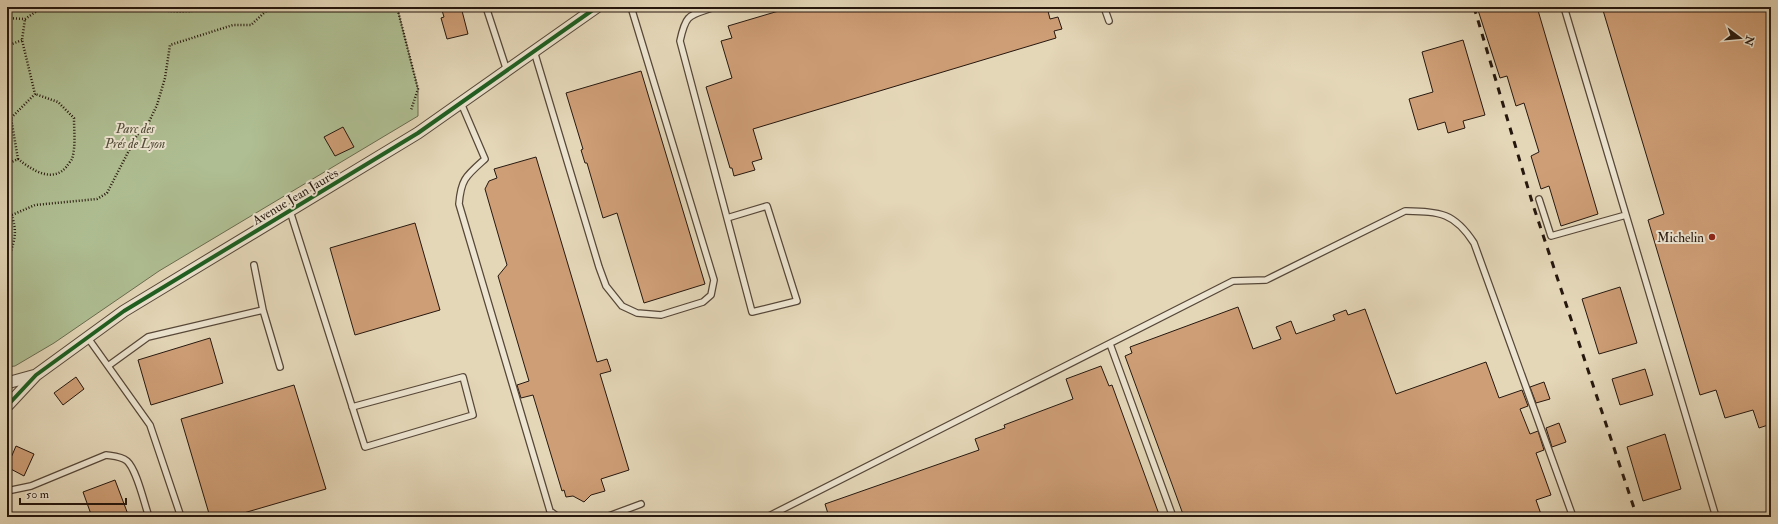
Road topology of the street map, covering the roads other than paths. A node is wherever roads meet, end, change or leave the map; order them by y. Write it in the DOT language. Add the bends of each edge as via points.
graph roads {
  1 [pos="486,7"];
  2 [pos="597,7"];
  3 [pos="631,7"];
  4 [pos="715,7"];
  5 [pos="1104,7"];
  6 [pos="1564,7"];
  7 [pos="1109,21"];
  8 [pos="534,51"];
  9 [pos="507,71"];
  10 [pos="461,103"];
  11 [pos="1539,200"];
  12 [pos="290,211"];
  13 [pos="1626,215"];
  14 [pos="727,218"];
  15 [pos="254,265"];
  16 [pos="263,310"];
  17 [pos="88,338"];
  18 [pos="1110,344"];
  19 [pos="108,366"];
  20 [pos="280,367"];
  21 [pos="36,375"];
  22 [pos="7,383"];
  23 [pos="7,406"];
  24 [pos="352,407"];
  25 [pos="7,492"];
  26 [pos="641,504"];
  27 [pos="149,517"];
  28 [pos="181,517"];
  29 [pos="558,517"];
  30 [pos="606,517"];
  31 [pos="767,517"];
  32 [pos="1173,517"];
  33 [pos="1573,517"];
  34 [pos="1716,517"];
  1 -- 9 [label="lane"];
  2 -- 8 [label="street, Avenue Jean Jaurès"];
  3 -- 8 [label="lane" via="714,280 711,295 703,302 661,315 637,313 622,306 606,286"];
  4 -- 14 [label="lane" via="688,16 680,41"];
  5 -- 7 [label="lane"];
  6 -- 13 [label="lane"];
  8 -- 9 [label="street, Avenue Jean Jaurès"];
  9 -- 10 [label="street, Avenue Jean Jaurès"];
  10 -- 12 [label="street, Avenue Jean Jaurès" via="418,133"];
  10 -- 29 [label="lane" via="485,159 467,175 460,188 460,204 550,511"];
  11 -- 13 [label="lane" via="1551,236"];
  12 -- 17 [label="street, Avenue Jean Jaurès" via="124,312"];
  12 -- 24 [label="lane"];
  13 -- 34 [label="lane"];
  14 -- 14 [label="lane" via="767,206 797,301 752,312"];
  15 -- 16 [label="lane"];
  16 -- 19 [label="lane" via="148,337"];
  16 -- 20 [label="lane"];
  17 -- 19 [label="lane"];
  17 -- 21 [label="street, Avenue Jean Jaurès"];
  18 -- 31 [label="lane"];
  18 -- 32 [label="lane"];
  18 -- 33 [label="lane" via="1233,281 1266,280 1405,211 1445,214 1464,227 1474,243"];
  19 -- 28 [label="lane" via="150,425"];
  21 -- 22 [label="street, Avenue Jean Jaurès"];
  21 -- 23 [label="street, Avenue Jean Jaurès"];
  24 -- 24 [label="lane" via="463,377 473,415 365,447"];
  25 -- 27 [label="lane" via="31,486 106,455 115,456 126,460 132,468"];
  26 -- 30 [label="lane"];
}
